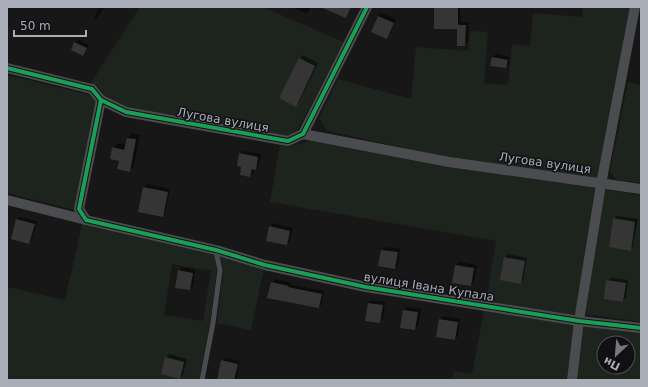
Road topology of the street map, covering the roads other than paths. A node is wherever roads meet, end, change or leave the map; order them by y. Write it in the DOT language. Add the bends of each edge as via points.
graph roads {
  1 [pos="367,7"];
  2 [pos="635,7"];
  3 [pos="7,68"];
  4 [pos="101,100"];
  5 [pos="303,134"];
  6 [pos="601,184"];
  7 [pos="641,189"];
  8 [pos="7,200"];
  9 [pos="86,220"];
  10 [pos="216,250"];
  11 [pos="579,321"];
  12 [pos="641,328"];
  13 [pos="202,380"];
  14 [pos="572,380"];
  1 -- 5 [label="street"];
  2 -- 6 [label="street"];
  3 -- 4 [label="street, Лугова вулиця" via="92,89"];
  4 -- 5 [label="street, Лугова вулиця" via="126,112 288,142"];
  4 -- 9 [label="street" via="79,209"];
  5 -- 6 [label="street, Лугова вулиця" via="449,162"];
  6 -- 7 [label="street, Лугова вулиця"];
  6 -- 11 [label="street"];
  8 -- 9 [label="street"];
  9 -- 10 [label="street, вулиця Івана Купала"];
  10 -- 11 [label="street, вулиця Івана Купала" via="265,265 366,287"];
  10 -- 13 [label="lane" via="220,270"];
  11 -- 12 [label="street, вулиця Івана Купала"];
  11 -- 14 [label="street"];
}
